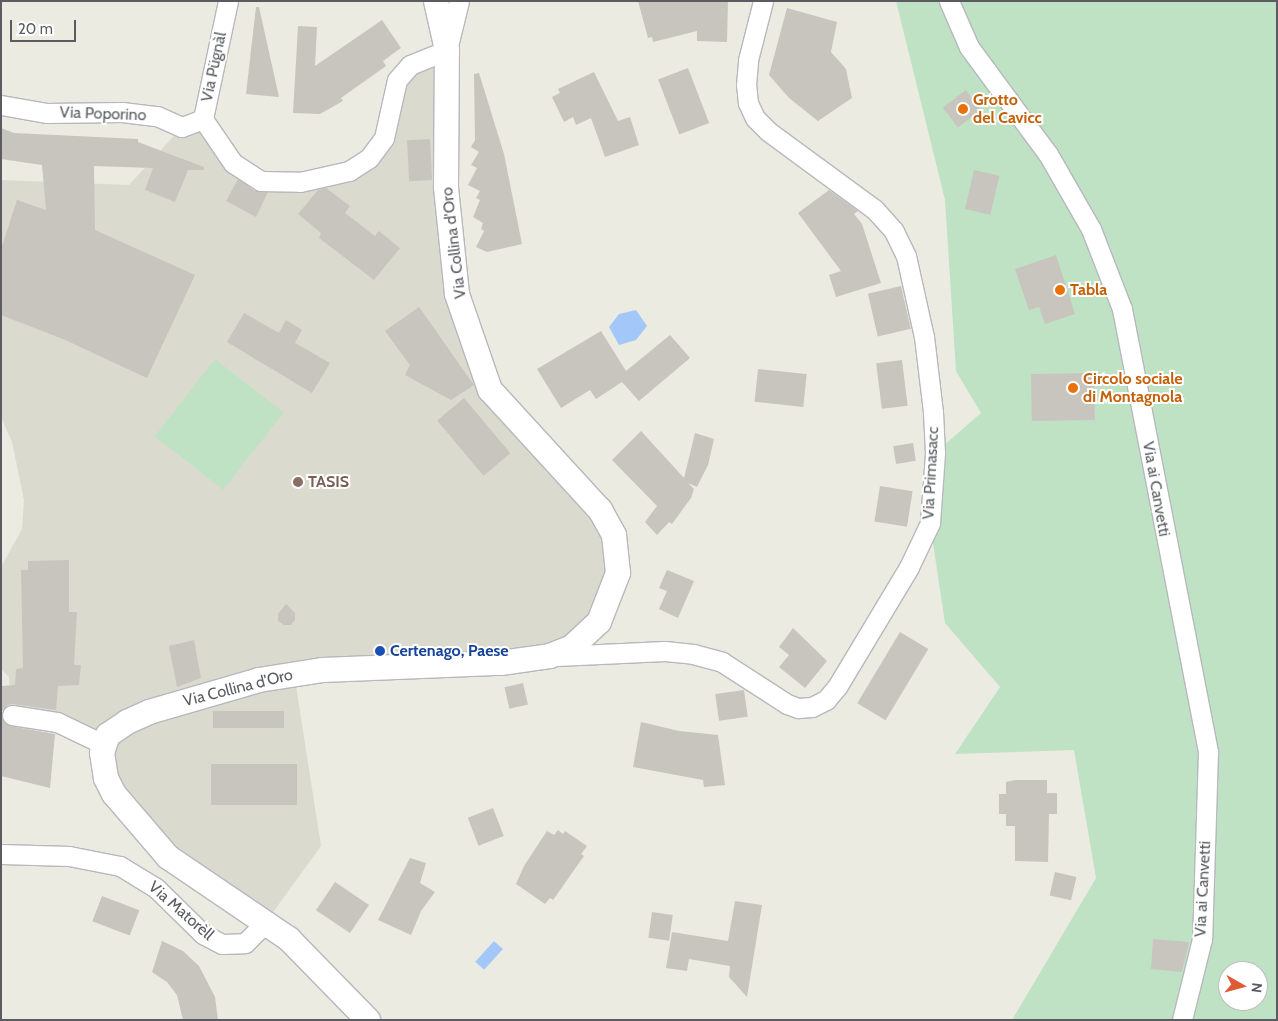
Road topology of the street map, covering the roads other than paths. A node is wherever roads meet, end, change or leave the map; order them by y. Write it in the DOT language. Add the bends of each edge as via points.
graph roads {
  1 [pos="228,1"];
  2 [pos="436,1"];
  3 [pos="459,1"];
  4 [pos="764,1"];
  5 [pos="949,1"];
  6 [pos="447,50"];
  7 [pos="1,105"];
  8 [pos="203,120"];
  9 [pos="550,656"];
  10 [pos="12,715"];
  11 [pos="104,744"];
  12 [pos="1,854"];
  13 [pos="266,922"];
  14 [pos="368,1020"];
  15 [pos="1182,1020"];
  1 -- 8 [label="street, Via Pügnàl"];
  2 -- 6 [label="street, Via Collina d'Oro"];
  3 -- 6 [label="street"];
  4 -- 9 [label="street, Via Primasacc" via="748,60 746,85 748,103 755,118 874,209 894,231 906,256 924,337 933,412 935,453 930,523 909,567 837,687 826,700 812,708 787,704 722,662 692,654 665,651"];
  5 -- 15 [label="street, Via ai Canvetti" via="969,47 1048,154 1091,229 1122,309 1208,752 1202,938"];
  6 -- 8 [label="street, Via Pügnàl" via="410,64 397,80 384,138 369,158 349,171 300,182 261,181 232,163"];
  6 -- 9 [label="street, Via Collina d'Oro" via="446,188 457,294 490,390 600,510 614,535 619,559 618,573 599,622 572,647"];
  7 -- 8 [label="street, Via Poporino" via="47,113 122,112 157,116 182,127"];
  9 -- 11 [label="street, Via Collina d'Oro" via="501,662 294,673 149,712 114,730"];
  10 -- 11 [label="street" via="57,722"];
  11 -- 13 [label="street" via="102,763 106,778 136,823 168,857"];
  12 -- 13 [label="street, Via Matorèll" via="69,856 120,866 156,888 203,934 222,944 245,943"];
  13 -- 14 [label="street" via="304,954"];
}
